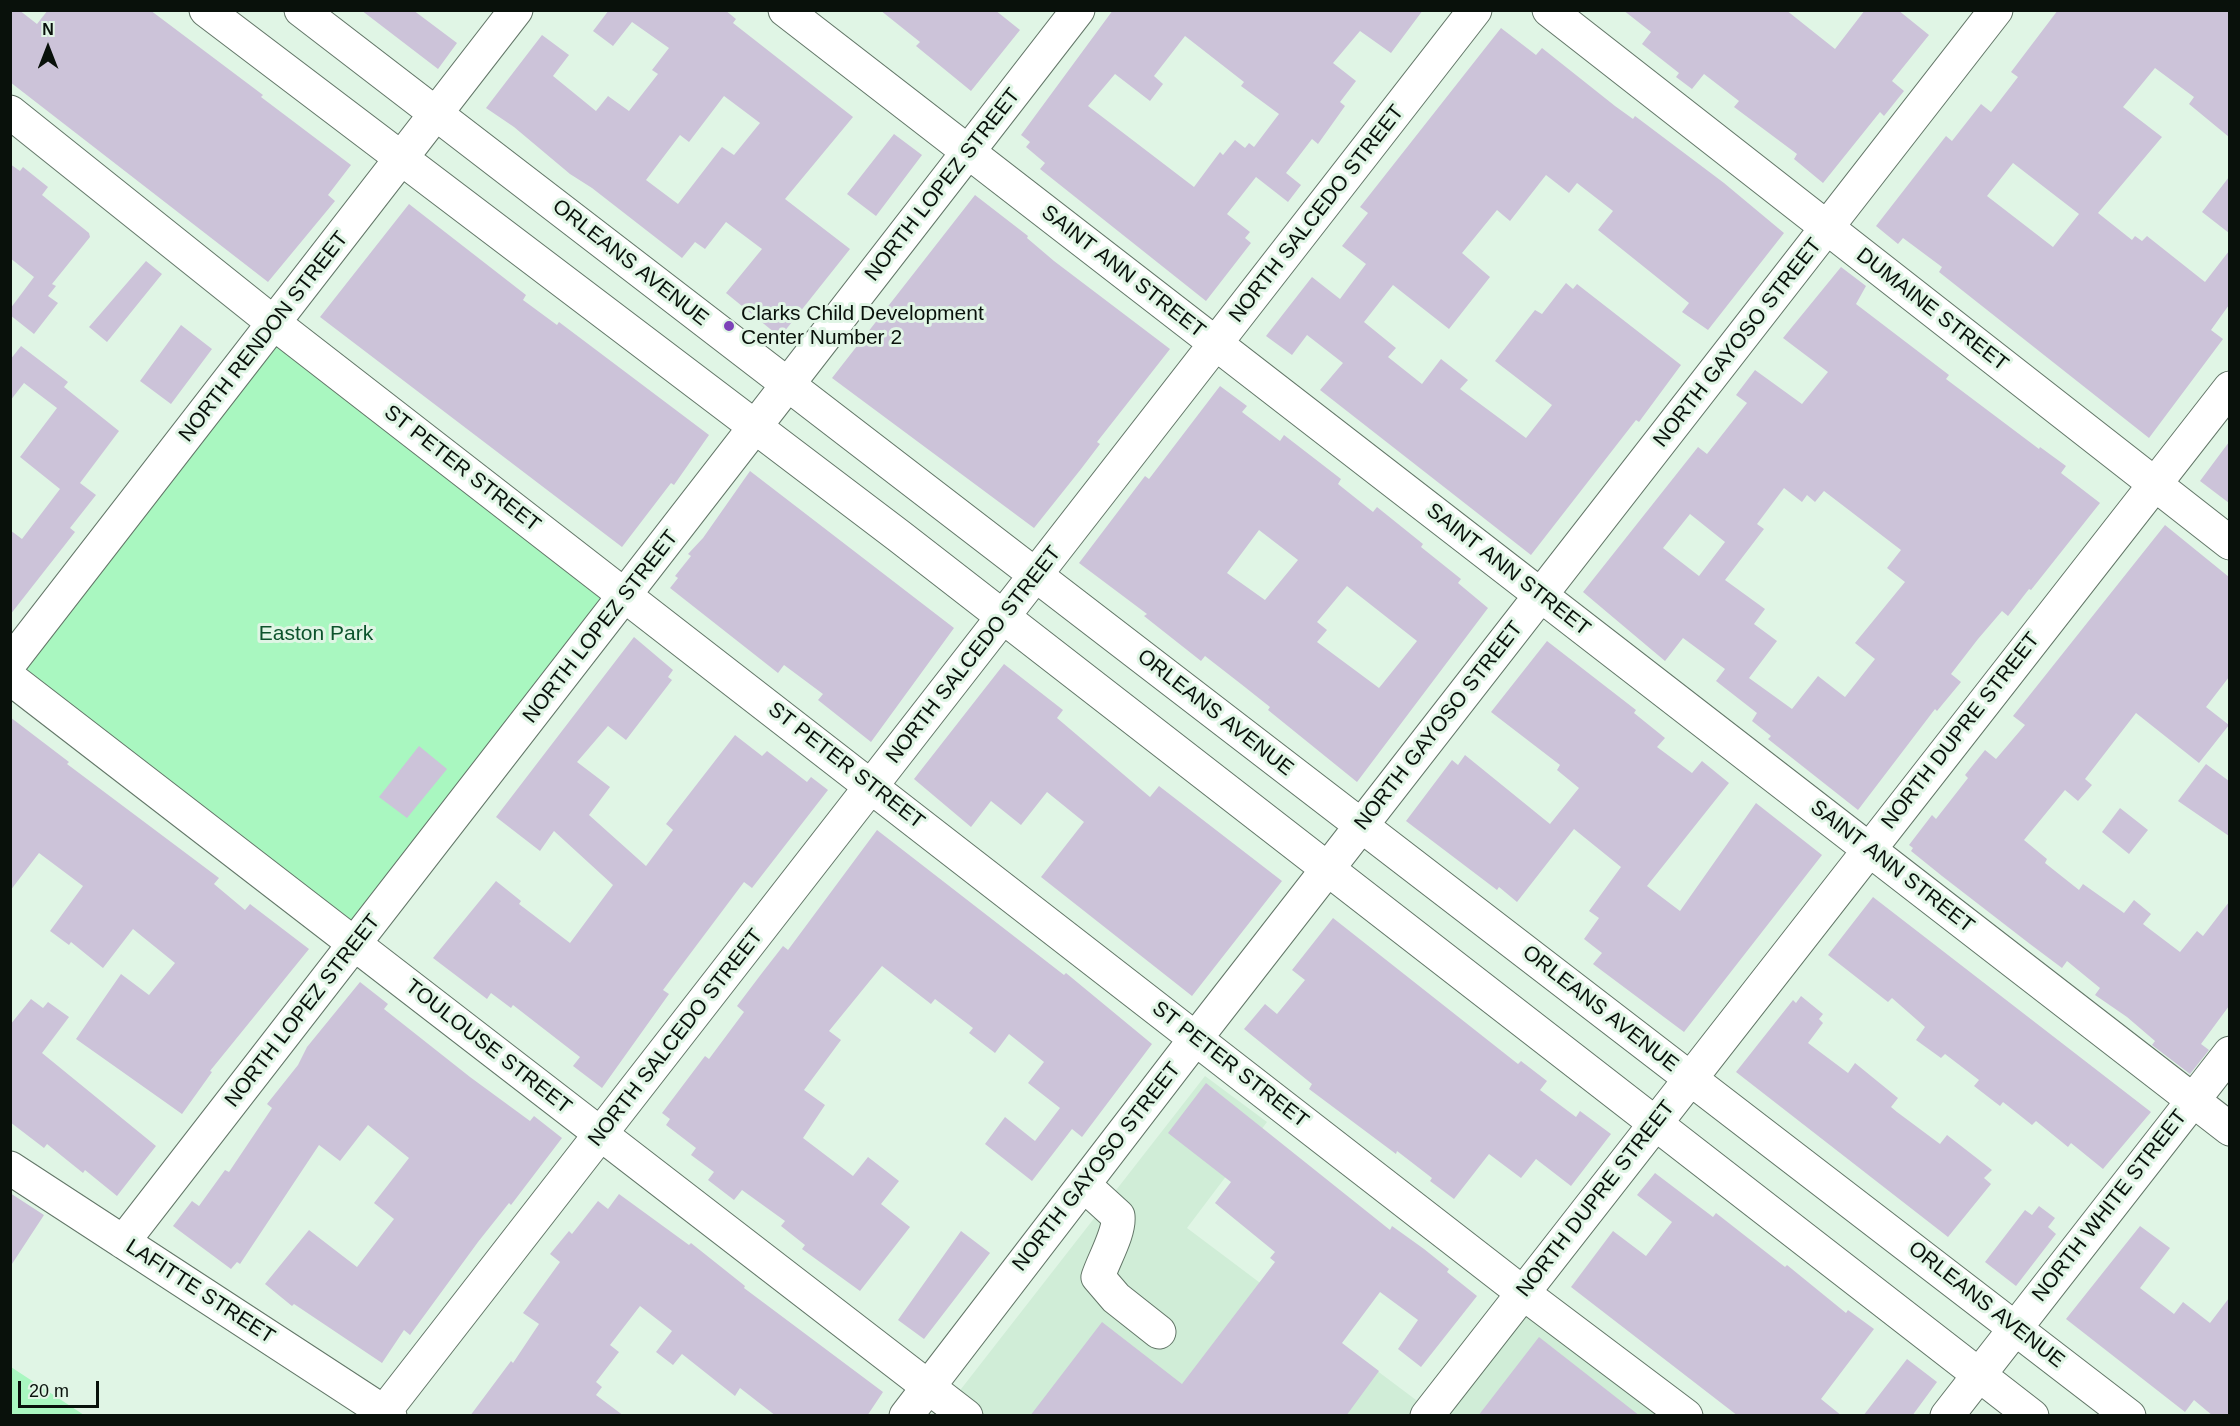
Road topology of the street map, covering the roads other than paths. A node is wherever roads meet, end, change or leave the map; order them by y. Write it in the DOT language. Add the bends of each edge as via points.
graph roads {
  1 [pos="206,10"];
  2 [pos="301,10"];
  3 [pos="516,10"];
  4 [pos="786,10"];
  5 [pos="1475,10"];
  6 [pos="1549,10"];
  7 [pos="1996,10"];
  8 [pos="1068,14"];
  9 [pos="10,112"];
  10 [pos="436,114"];
  11 [pos="968,152"];
  12 [pos="402,158"];
  13 [pos="1827,228"];
  14 [pos="275,324"];
  15 [pos="1216,344"];
  16 [pos="788,385"];
  17 [pos="2229,388"];
  18 [pos="756,427"];
  19 [pos="2154,484"];
  20 [pos="2229,543"];
  21 [pos="1036,576"];
  22 [pos="626,596"];
  23 [pos="1541,596"];
  24 [pos="1004,617"];
  25 [pos="10,663"];
  26 [pos="10,678"];
  27 [pos="872,786"];
  28 [pos="1361,826"];
  29 [pos="1869,850"];
  30 [pos="1328,869"];
  31 [pos="356,944"];
  32 [pos="1196,1038"];
  33 [pos="2229,1053"];
  34 [pos="1690,1078"];
  35 [pos="2192,1101"];
  36 [pos="1655,1123"];
  37 [pos="2229,1129"];
  38 [pos="601,1135"];
  39 [pos="10,1168"];
  40 [pos="1084,1185"];
  41 [pos="123,1242"];
  42 [pos="1523,1293"];
  43 [pos="2015,1328"];
  44 [pos="1159,1332"];
  45 [pos="1979,1375"];
  46 [pos="928,1387"];
  47 [pos="387,1414"];
  48 [pos="906,1416"];
  49 [pos="966,1416"];
  50 [pos="1427,1416"];
  51 [pos="1686,1416"];
  52 [pos="1947,1416"];
  53 [pos="2032,1416"];
  54 [pos="2129,1416"];
  1 -- 12 [label="street"];
  2 -- 10 [label="street, ORLEANS AVENUE"];
  3 -- 10 [label="street, NORTH RENDON STREET"];
  4 -- 11 [label="street, SAINT ANN STREET"];
  5 -- 15 [label="street, NORTH SALCEDO STREET"];
  6 -- 13 [label="street, DUMAINE STREET"];
  7 -- 13 [label="street, NORTH GAYOSO STREET"];
  8 -- 11 [label="street, NORTH LOPEZ STREET"];
  9 -- 14 [label="street, ST PETER STREET"];
  10 -- 12 [label="street, NORTH RENDON STREET"];
  10 -- 16 [label="street, ORLEANS AVENUE"];
  11 -- 15 [label="street, SAINT ANN STREET"];
  11 -- 16 [label="street, NORTH LOPEZ STREET"];
  12 -- 14 [label="street, NORTH RENDON STREET"];
  12 -- 18 [label="street"];
  13 -- 19 [label="street, DUMAINE STREET"];
  13 -- 23 [label="street, NORTH GAYOSO STREET"];
  14 -- 22 [label="street, ST PETER STREET"];
  14 -- 25 [label="street, NORTH RENDON STREET"];
  15 -- 21 [label="street, NORTH SALCEDO STREET"];
  15 -- 23 [label="street, SAINT ANN STREET"];
  16 -- 18 [label="street, NORTH LOPEZ STREET"];
  16 -- 21 [label="street, ORLEANS AVENUE"];
  17 -- 19 [label="street, NORTH DUPRE STREET"];
  18 -- 22 [label="street, NORTH LOPEZ STREET"];
  18 -- 24 [label="street"];
  19 -- 20 [label="street, DUMAINE STREET"];
  19 -- 29 [label="street, NORTH DUPRE STREET"];
  21 -- 24 [label="street, NORTH SALCEDO STREET"];
  21 -- 28 [label="street, ORLEANS AVENUE"];
  22 -- 27 [label="street, ST PETER STREET"];
  22 -- 31 [label="street, NORTH LOPEZ STREET"];
  23 -- 28 [label="street, NORTH GAYOSO STREET"];
  23 -- 29 [label="street, SAINT ANN STREET"];
  24 -- 27 [label="street, NORTH SALCEDO STREET"];
  24 -- 30 [label="street"];
  26 -- 31 [label="street, TOULOUSE STREET"];
  27 -- 32 [label="street, ST PETER STREET"];
  27 -- 38 [label="street, NORTH SALCEDO STREET"];
  28 -- 30 [label="street, NORTH GAYOSO STREET"];
  28 -- 34 [label="street, ORLEANS AVENUE"];
  29 -- 34 [label="street, NORTH DUPRE STREET"];
  29 -- 35 [label="street, SAINT ANN STREET"];
  30 -- 32 [label="street, NORTH GAYOSO STREET"];
  30 -- 36 [label="street"];
  31 -- 38 [label="street, TOULOUSE STREET"];
  31 -- 41 [label="street, NORTH LOPEZ STREET"];
  32 -- 40 [label="street, NORTH GAYOSO STREET"];
  32 -- 42 [label="street, ST PETER STREET"];
  33 -- 35 [label="street, NORTH WHITE STREET"];
  34 -- 36 [label="street, NORTH DUPRE STREET"];
  34 -- 43 [label="street, ORLEANS AVENUE"];
  35 -- 37 [label="street, SAINT ANN STREET"];
  35 -- 43 [label="street, NORTH WHITE STREET"];
  36 -- 42 [label="street, NORTH DUPRE STREET"];
  36 -- 45 [label="street"];
  38 -- 46 [label="street, TOULOUSE STREET"];
  38 -- 47 [label="street, NORTH SALCEDO STREET"];
  39 -- 41 [label="street, LAFITTE STREET"];
  40 -- 44 [label="street" via="1118,1216 1119,1229 1098,1277 1116,1298"];
  40 -- 46 [label="street, NORTH GAYOSO STREET"];
  41 -- 47 [label="street, LAFITTE STREET"];
  42 -- 50 [label="street, NORTH DUPRE STREET"];
  42 -- 51 [label="street, ST PETER STREET"];
  43 -- 45 [label="street, NORTH WHITE STREET"];
  43 -- 54 [label="street, ORLEANS AVENUE"];
  45 -- 52 [label="street, NORTH WHITE STREET"];
  45 -- 53 [label="street"];
  46 -- 48 [label="street, NORTH GAYOSO STREET"];
  46 -- 49 [label="street, TOULOUSE STREET"];
}
